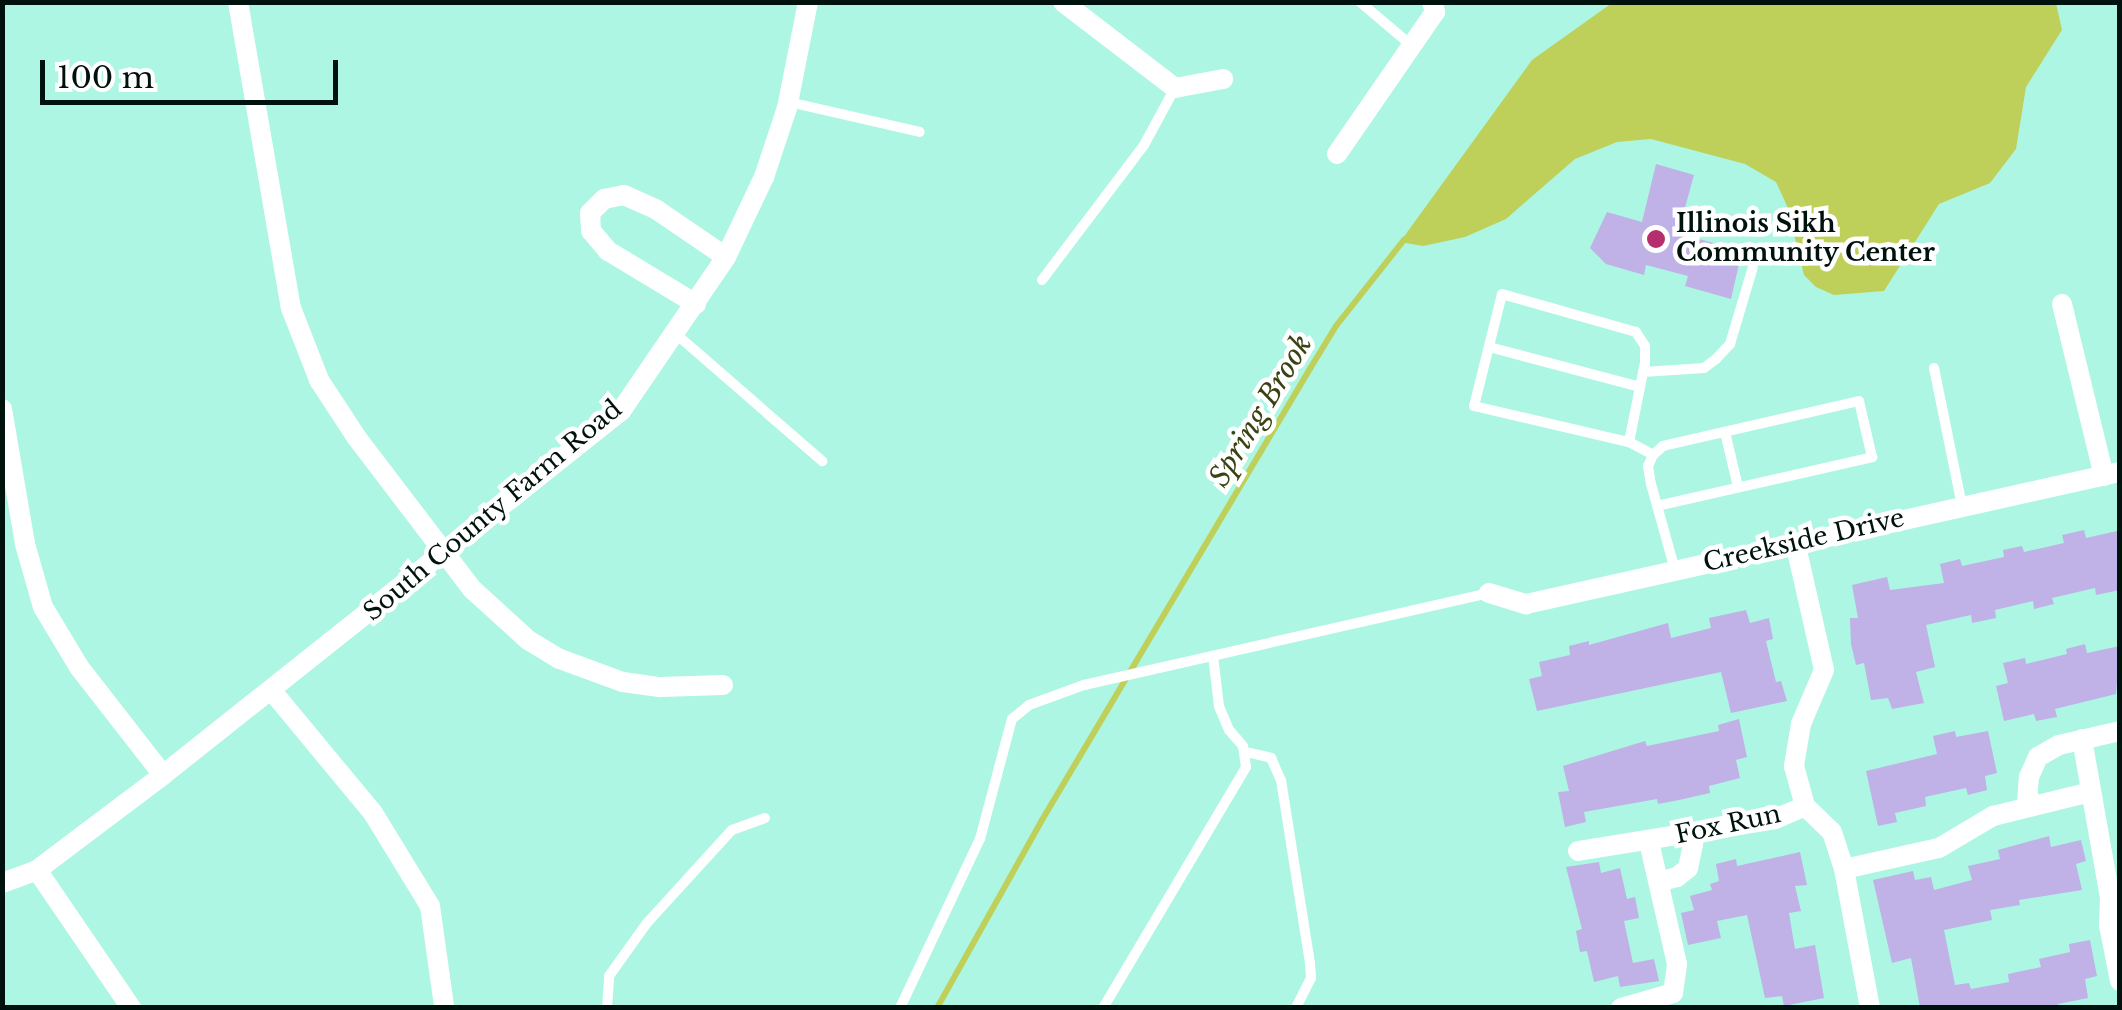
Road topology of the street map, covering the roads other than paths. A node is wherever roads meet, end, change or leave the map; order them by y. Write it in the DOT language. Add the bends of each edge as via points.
graph roads {
  1 [pos="238,2"];
  2 [pos="808,2"];
  3 [pos="1063,2"];
  4 [pos="1360,2"];
  5 [pos="1432,2"];
  6 [pos="1412,46"];
  7 [pos="1223,79"];
  8 [pos="1175,88"];
  9 [pos="788,102"];
  10 [pos="920,132"];
  11 [pos="1337,154"];
  12 [pos="726,257"];
  13 [pos="1753,267"];
  14 [pos="1042,280"];
  15 [pos="696,304"];
  16 [pos="2062,304"];
  17 [pos="676,334"];
  18 [pos="1489,347"];
  19 [pos="1934,368"];
  20 [pos="1643,372"];
  21 [pos="1640,387"];
  22 [pos="2,409"];
  23 [pos="1725,432"];
  24 [pos="1629,442"];
  25 [pos="1653,455"];
  26 [pos="822,461"];
  27 [pos="2112,474"];
  28 [pos="1738,488"];
  29 [pos="1657,506"];
  30 [pos="1962,506"];
  31 [pos="1794,542"];
  32 [pos="447,552"];
  33 [pos="1675,570"];
  34 [pos="1490,592"];
  35 [pos="1213,656"];
  36 [pos="723,685"];
  37 [pos="272,691"];
  38 [pos="2120,731"];
  39 [pos="2082,739"];
  40 [pos="1246,752"];
  41 [pos="164,775"];
  42 [pos="2091,792"];
  43 [pos="2027,804"];
  44 [pos="1805,806"];
  45 [pos="766,818"];
  46 [pos="1691,834"];
  47 [pos="1650,842"];
  48 [pos="1578,851"];
  49 [pos="1844,869"];
  50 [pos="36,870"];
  51 [pos="1658,882"];
  52 [pos="2,883"];
  53 [pos="2120,981"];
  54 [pos="444,1006"];
  55 [pos="131,1008"];
  56 [pos="606,1008"];
  57 [pos="900,1008"];
  58 [pos="1102,1008"];
  59 [pos="1296,1008"];
  60 [pos="1621,1008"];
  61 [pos="1870,1008"];
  1 -- 32 [label="street" via="297,329 330,399"];
  2 -- 9 [label="street, South County Farm Road"];
  3 -- 8 [label="street"];
  4 -- 6 [label="lane"];
  5 -- 6 [label="street" via="1435,12"];
  6 -- 11 [label="street"];
  7 -- 8 [label="street"];
  8 -- 14 [label="lane" via="1144,146"];
  9 -- 10 [label="lane"];
  9 -- 12 [label="street, South County Farm Road" via="764,177"];
  12 -- 15 [label="street, South County Farm Road"];
  12 -- 15 [label="street" via="624,194 590,212 591,231 608,250"];
  13 -- 20 [label="lane" via="1730,344 1716,359 1704,368"];
  15 -- 17 [label="street, South County Farm Road"];
  16 -- 27 [label="street"];
  17 -- 26 [label="lane"];
  17 -- 32 [label="street, South County Farm Road" via="621,410"];
  18 -- 20 [label="lane" via="1502,294 1628,326 1645,346"];
  18 -- 21 [label="lane"];
  18 -- 24 [label="lane" via="1474,406"];
  19 -- 30 [label="lane"];
  20 -- 21 [label="lane"];
  21 -- 24 [label="lane"];
  22 -- 41 [label="street" via="43,607 79,667"];
  23 -- 25 [label="lane" via="1663,446"];
  23 -- 28 [label="lane"];
  23 -- 28 [label="lane" via="1860,401 1872,457"];
  24 -- 25 [label="lane"];
  25 -- 29 [label="lane" via="1648,466"];
  27 -- 30 [label="street, Creekside Drive"];
  28 -- 29 [label="lane"];
  29 -- 33 [label="lane"];
  30 -- 31 [label="street, Creekside Drive"];
  31 -- 33 [label="street, Creekside Drive"];
  31 -- 44 [label="street" via="1824,670 1801,724 1794,766"];
  32 -- 36 [label="street" via="498,616 560,659 622,682"];
  32 -- 37 [label="street, South County Farm Road"];
  33 -- 34 [label="street, Creekside Drive" via="1526,604"];
  34 -- 35 [label="lane"];
  35 -- 40 [label="lane" via="1219,706"];
  35 -- 57 [label="lane" via="1052,695 1012,719 980,839"];
  37 -- 41 [label="street, South County Farm Road"];
  37 -- 54 [label="street" via="372,813 430,906"];
  38 -- 39 [label="street"];
  39 -- 42 [label="street"];
  39 -- 43 [label="street" via="2038,756"];
  40 -- 58 [label="lane" via="1246,767 1228,800"];
  40 -- 59 [label="lane" via="1272,758 1281,780 1311,978"];
  41 -- 50 [label="street, South County Farm Road"];
  42 -- 43 [label="street"];
  42 -- 53 [label="street"];
  43 -- 49 [label="street" via="1939,848"];
  44 -- 46 [label="street, Fox Run" via="1775,819"];
  44 -- 49 [label="street" via="1832,832"];
  45 -- 56 [label="lane" via="732,830 647,923 608,976"];
  46 -- 47 [label="street, Fox Run"];
  46 -- 51 [label="street" via="1688,868"];
  47 -- 48 [label="street, Fox Run"];
  47 -- 51 [label="street"];
  49 -- 61 [label="street"];
  50 -- 52 [label="street, South County Farm Road"];
  50 -- 55 [label="street"];
  51 -- 60 [label="street" via="1677,964 1673,992"];
}
